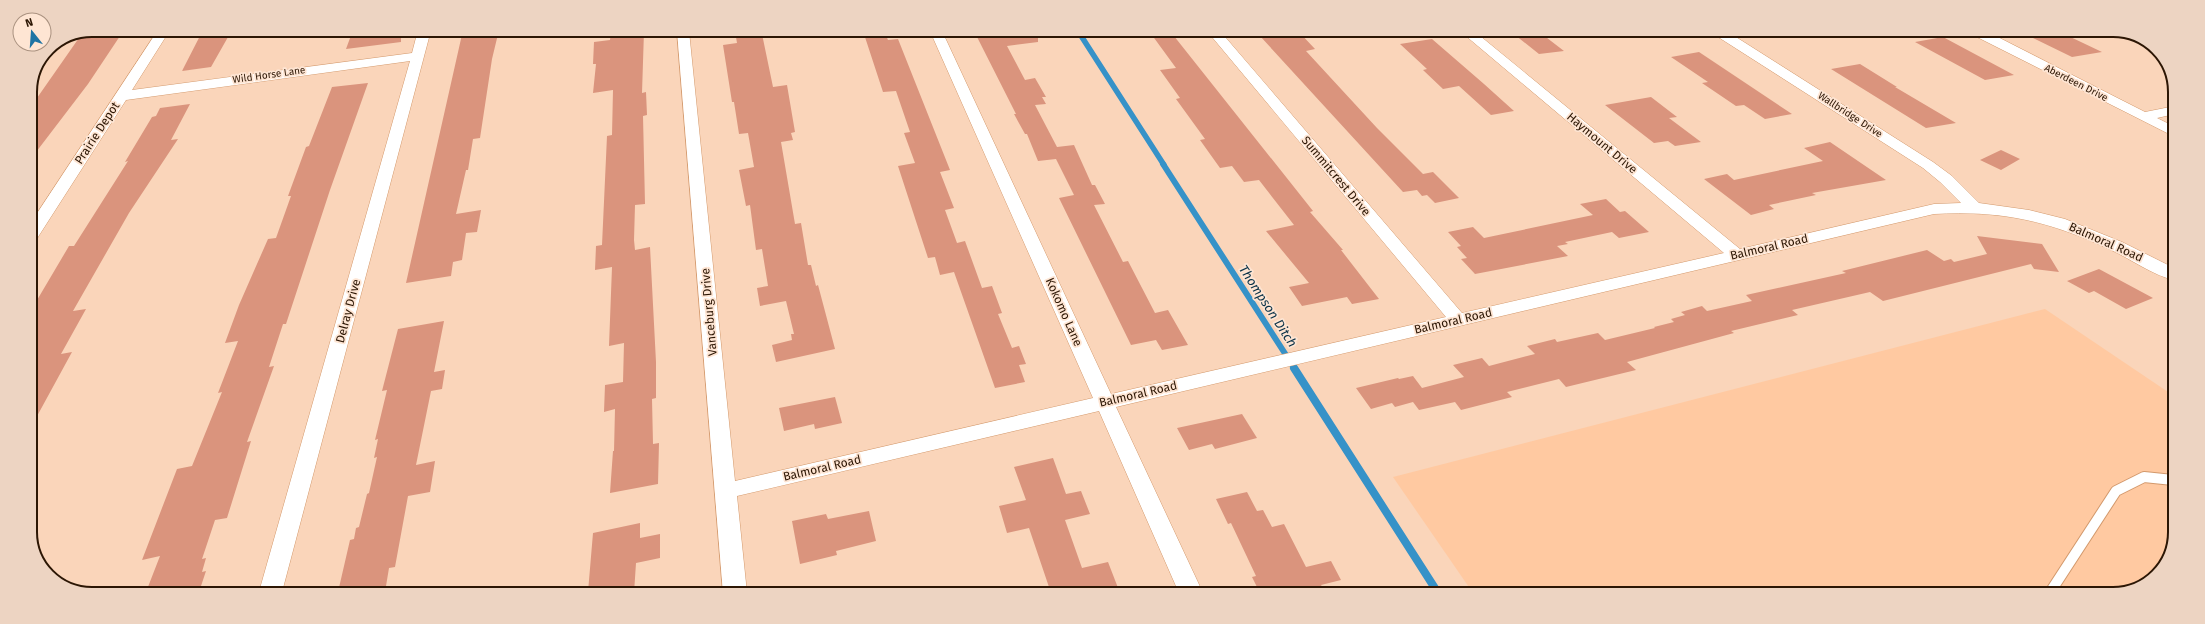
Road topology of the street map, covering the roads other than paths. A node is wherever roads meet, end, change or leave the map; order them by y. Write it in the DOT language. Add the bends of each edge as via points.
graph roads {
  1 [pos="159,37"];
  2 [pos="423,37"];
  3 [pos="684,37"];
  4 [pos="939,37"];
  5 [pos="1218,37"];
  6 [pos="1473,37"];
  7 [pos="1728,37"];
  8 [pos="1988,37"];
  9 [pos="418,56"];
  10 [pos="121,96"];
  11 [pos="2168,112"];
  12 [pos="2143,117"];
  13 [pos="2168,130"];
  14 [pos="1973,206"];
  15 [pos="37,226"];
  16 [pos="1737,255"];
  17 [pos="2168,272"];
  18 [pos="1458,320"];
  19 [pos="1104,402"];
  20 [pos="2168,479"];
  21 [pos="726,491"];
  22 [pos="272,587"];
  23 [pos="734,587"];
  24 [pos="1188,587"];
  25 [pos="2054,587"];
  1 -- 10 [label="street, Prairie Depot"];
  2 -- 9 [label="street, Delray Drive"];
  3 -- 21 [label="street, Vanceburg Drive"];
  4 -- 19 [label="street, Kokomo Lane"];
  5 -- 18 [label="street, Summitcrest Drive"];
  6 -- 16 [label="street, Haymount Drive"];
  7 -- 14 [label="street, Wallbridge Drive" via="1928,165 1952,184"];
  8 -- 12 [label="street, Aberdeen Drive"];
  9 -- 10 [label="street, Wild Horse Lane"];
  9 -- 22 [label="street, Delray Drive"];
  10 -- 15 [label="street, Prairie Depot"];
  11 -- 12 [label="street"];
  12 -- 13 [label="street, Aberdeen Drive"];
  14 -- 16 [label="street, Balmoral Road" via="1934,209"];
  14 -- 17 [label="street, Balmoral Road" via="2019,212 2069,225 2112,242"];
  16 -- 18 [label="street, Balmoral Road"];
  18 -- 19 [label="street, Balmoral Road"];
  19 -- 21 [label="street, Balmoral Road"];
  19 -- 24 [label="street, Kokomo Lane"];
  20 -- 25 [label="lane" via="2144,477 2116,491"];
  21 -- 23 [label="street, Vanceburg Drive"];
}
